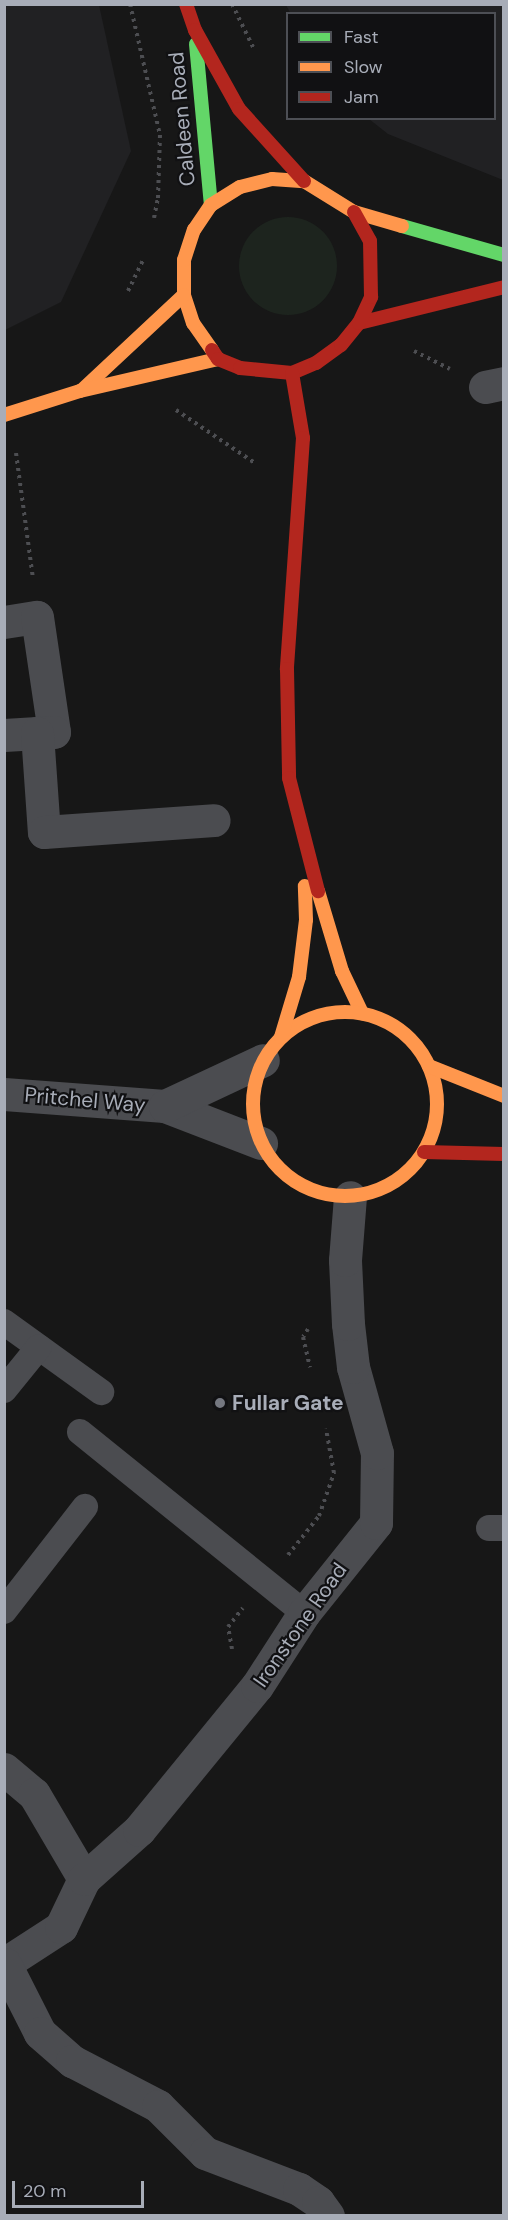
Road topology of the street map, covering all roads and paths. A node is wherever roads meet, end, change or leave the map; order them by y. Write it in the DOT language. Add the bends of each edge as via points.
graph roads {
  1 [pos="186,4"];
  2 [pos="195,30"];
  3 [pos="304,181"];
  4 [pos="211,205"];
  5 [pos="354,212"];
  6 [pos="504,255"];
  7 [pos="504,287"];
  8 [pos="184,295"];
  9 [pos="359,323"];
  10 [pos="218,359"];
  11 [pos="292,373"];
  12 [pos="494,385"];
  13 [pos="80,391"];
  14 [pos="4,415"];
  15 [pos="17,462"];
  16 [pos="37,617"];
  17 [pos="4,622"];
  18 [pos="37,733"];
  19 [pos="4,735"];
  20 [pos="214,820"];
  21 [pos="303,842"];
  22 [pos="362,1013"];
  23 [pos="272,1049"];
  24 [pos="429,1066"];
  25 [pos="4,1094"];
  26 [pos="504,1096"];
  27 [pos="165,1106"];
  28 [pos="261,1143"];
  29 [pos="424,1152"];
  30 [pos="504,1154"];
  31 [pos="350,1197"];
  32 [pos="4,1322"];
  33 [pos="309,1328"];
  34 [pos="39,1347"];
  35 [pos="311,1370"];
  36 [pos="4,1390"];
  37 [pos="101,1392"];
  38 [pos="324,1424"];
  39 [pos="80,1432"];
  40 [pos="85,1507"];
  41 [pos="264,1582"];
  42 [pos="4,1611"];
  43 [pos="304,1613"];
  44 [pos="257,1686"];
  45 [pos="4,1769"];
  46 [pos="84,1879"];
  47 [pos="5,1964"];
  48 [pos="328,2216"];
  1 -- 2 [label="street, Caldeen Road"];
  2 -- 3 [label="street, Caldeen Road" via="239,109"];
  2 -- 4 [label="street, Caldeen Road"];
  3 -- 4 [label="street" via="272,179 240,187"];
  3 -- 5 [label="street"];
  4 -- 8 [label="street" via="194,230 184,260"];
  5 -- 6 [label="street"];
  5 -- 9 [label="street" via="370,241 373,267 371,297"];
  7 -- 9 [label="street"];
  8 -- 10 [label="street" via="193,323"];
  8 -- 13 [label="street"];
  9 -- 11 [label="street" via="341,345 316,363"];
  9 -- 12 [label="path"];
  10 -- 11 [label="street" via="240,368"];
  10 -- 13 [label="street"];
  11 -- 21 [label="street" via="303,438 287,669 289,778"];
  13 -- 14 [label="street"];
  15 -- 16 [label="path"];
  16 -- 17 [label="street"];
  16 -- 18 [label="street" via="54,732"];
  18 -- 19 [label="street"];
  18 -- 20 [label="street" via="44,832"];
  21 -- 22 [label="street" via="334,947"];
  21 -- 23 [label="street" via="306,920 299,977"];
  22 -- 23 [label="street" via="331,1013 304,1021"];
  22 -- 24 [label="street" via="390,1023 413,1041"];
  23 -- 27 [label="street, Pritchel Way"];
  23 -- 28 [label="street" via="253,1088 253,1116"];
  24 -- 26 [label="street"];
  24 -- 29 [label="street" via="437,1095 435,1125"];
  25 -- 27 [label="street, Pritchel Way"];
  27 -- 28 [label="street, Pritchel Way"];
  28 -- 31 [label="street" via="276,1166 297,1184 323,1194"];
  29 -- 30 [label="street"];
  29 -- 31 [label="street" via="397,1180 380,1190"];
  31 -- 43 [label="street, Ironstone Road" via="345,1260 348,1324 353,1367 377,1453 376,1523"];
  32 -- 34 [label="lane"];
  33 -- 35 [label="path" via="303,1337"];
  34 -- 36 [label="lane"];
  34 -- 37 [label="lane"];
  38 -- 41 [label="path" via="334,1473 319,1516"];
  39 -- 41 [label="lane"];
  40 -- 42 [label="lane"];
  41 -- 43 [label="lane"];
  41 -- 44 [label="path" via="228,1627 235,1671"];
  43 -- 44 [label="street, Ironstone Road"];
  44 -- 46 [label="street, Ironstone Road" via="139,1830"];
  45 -- 46 [label="street" via="34,1794"];
  46 -- 47 [label="street, Ironstone Road" via="61,1927"];
  47 -- 48 [label="street" via="40,2033 72,2061 158,2106 205,2152 299,2189 318,2202"];
}
